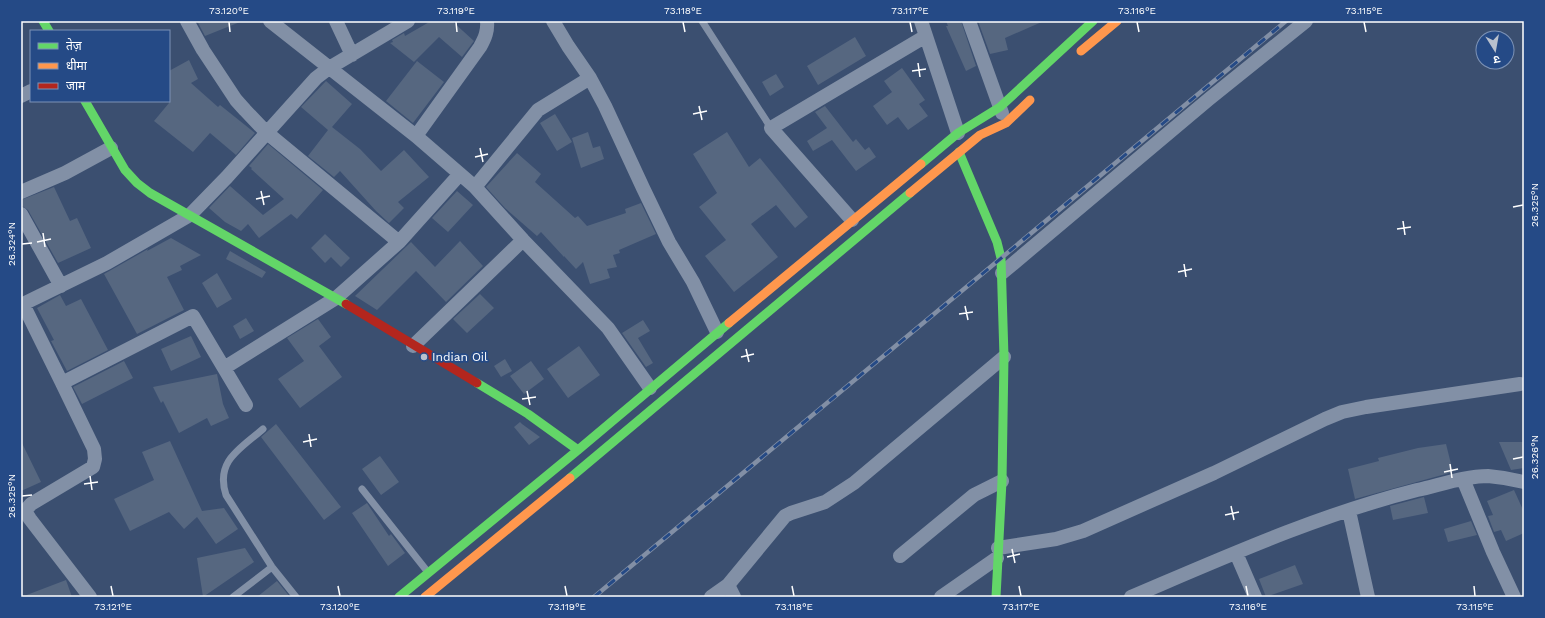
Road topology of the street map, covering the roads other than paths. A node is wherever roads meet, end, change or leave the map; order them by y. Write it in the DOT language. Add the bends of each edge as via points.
graph roads {
  1 [pos="43,21"];
  2 [pos="187,21"];
  3 [pos="270,21"];
  4 [pos="336,21"];
  5 [pos="408,21"];
  6 [pos="487,21"];
  7 [pos="553,21"];
  8 [pos="702,21"];
  9 [pos="921,21"];
  10 [pos="968,21"];
  11 [pos="1093,21"];
  12 [pos="1117,21"];
  13 [pos="1306,21"];
  14 [pos="1076,27"];
  15 [pos="48,30"];
  16 [pos="926,36"];
  17 [pos="352,55"];
  18 [pos="1073,58"];
  19 [pos="328,68"];
  20 [pos="590,78"];
  21 [pos="30,92"];
  22 [pos="21,96"];
  23 [pos="1034,96"];
  24 [pos="87,102"];
  25 [pos="1000,107"];
  26 [pos="1006,123"];
  27 [pos="771,128"];
  28 [pos="266,132"];
  29 [pos="958,133"];
  30 [pos="416,136"];
  31 [pos="112,148"];
  32 [pos="959,152"];
  33 [pos="460,174"];
  34 [pos="475,187"];
  35 [pos="21,192"];
  36 [pos="21,214"];
  37 [pos="190,215"];
  38 [pos="852,220"];
  39 [pos="523,240"];
  40 [pos="399,242"];
  41 [pos="1002,273"];
  42 [pos="60,286"];
  43 [pos="336,298"];
  44 [pos="22,303"];
  45 [pos="718,332"];
  46 [pos="413,346"];
  47 [pos="1004,357"];
  48 [pos="224,368"];
  49 [pos="62,383"];
  50 [pos="1520,384"];
  51 [pos="650,388"];
  52 [pos="246,405"];
  53 [pos="263,429"];
  54 [pos="578,450"];
  55 [pos="1463,479"];
  56 [pos="1002,481"];
  57 [pos="1524,482"];
  58 [pos="362,489"];
  59 [pos="1349,511"];
  60 [pos="23,512"];
  61 [pos="998,553"];
  62 [pos="1236,553"];
  63 [pos="900,556"];
  64 [pos="272,567"];
  65 [pos="428,572"];
  66 [pos="731,591"];
  67 [pos="1152,593"];
  68 [pos="90,597"];
  69 [pos="233,597"];
  70 [pos="296,597"];
  71 [pos="398,597"];
  72 [pos="425,597"];
  73 [pos="711,597"];
  74 [pos="941,597"];
  75 [pos="996,597"];
  76 [pos="1131,597"];
  77 [pos="1255,597"];
  78 [pos="1368,597"];
  79 [pos="1514,597"];
  1 -- 15 [label="main road"];
  2 -- 28 [label="street" via="236,100"];
  3 -- 19 [label="street"];
  4 -- 17 [label="street"];
  5 -- 17 [label="street"];
  6 -- 30 [label="street" via="486,36 480,47"];
  7 -- 20 [label="street"];
  8 -- 27 [label="lane"];
  9 -- 16 [label="street"];
  10 -- 25 [label="street"];
  11 -- 14 [label="main road"];
  12 -- 18 [label="main road"];
  13 -- 41 [label="street"];
  14 -- 25 [label="main road"];
  16 -- 27 [label="street"];
  16 -- 29 [label="street"];
  17 -- 19 [label="street"];
  19 -- 28 [label="street"];
  19 -- 30 [label="street"];
  20 -- 34 [label="street" via="538,110"];
  20 -- 45 [label="street" via="669,242"];
  21 -- 22 [label="street"];
  23 -- 26 [label="main road"];
  24 -- 31 [label="main road"];
  25 -- 26 [label="street"];
  25 -- 29 [label="main road"];
  26 -- 32 [label="main road" via="980,135"];
  27 -- 38 [label="street"];
  28 -- 37 [label="street"];
  28 -- 40 [label="street"];
  29 -- 38 [label="main road"];
  30 -- 33 [label="street"];
  31 -- 35 [label="street" via="65,173"];
  31 -- 37 [label="main road" via="125,170 137,183"];
  32 -- 41 [label="main road" via="996,242"];
  32 -- 72 [label="main road"];
  33 -- 34 [label="street"];
  33 -- 40 [label="street"];
  34 -- 39 [label="street"];
  36 -- 42 [label="street"];
  37 -- 42 [label="street" via="107,263"];
  37 -- 43 [label="main road"];
  38 -- 45 [label="main road"];
  39 -- 46 [label="street"];
  39 -- 51 [label="street" via="608,328"];
  40 -- 43 [label="street"];
  41 -- 47 [label="main road"];
  42 -- 44 [label="street"];
  43 -- 46 [label="main road"];
  43 -- 48 [label="street"];
  44 -- 49 [label="street"];
  45 -- 51 [label="main road"];
  46 -- 54 [label="main road" via="528,414"];
  47 -- 56 [label="main road"];
  47 -- 66 [label="street" via="854,483 825,502 785,516"];
  48 -- 49 [label="street" via="193,316"];
  48 -- 52 [label="street"];
  49 -- 60 [label="street" via="94,449 93,467 31,504"];
  50 -- 61 [label="street" via="1342,412 1083,531"];
  51 -- 54 [label="main road"];
  53 -- 64 [label="lane" via="228,462 223,479 226,495"];
  54 -- 65 [label="main road"];
  55 -- 57 [label="street" via="1487,476"];
  55 -- 59 [label="street" via="1383,499"];
  55 -- 79 [label="street"];
  56 -- 61 [label="main road"];
  56 -- 63 [label="street" via="974,495"];
  58 -- 65 [label="lane"];
  59 -- 62 [label="street"];
  59 -- 78 [label="street"];
  60 -- 68 [label="street"];
  61 -- 74 [label="street"];
  61 -- 75 [label="main road"];
  62 -- 67 [label="street"];
  62 -- 77 [label="street"];
  64 -- 69 [label="lane"];
  64 -- 70 [label="lane"];
  65 -- 71 [label="main road"];
  66 -- 73 [label="street"];
  67 -- 76 [label="street"];
}
